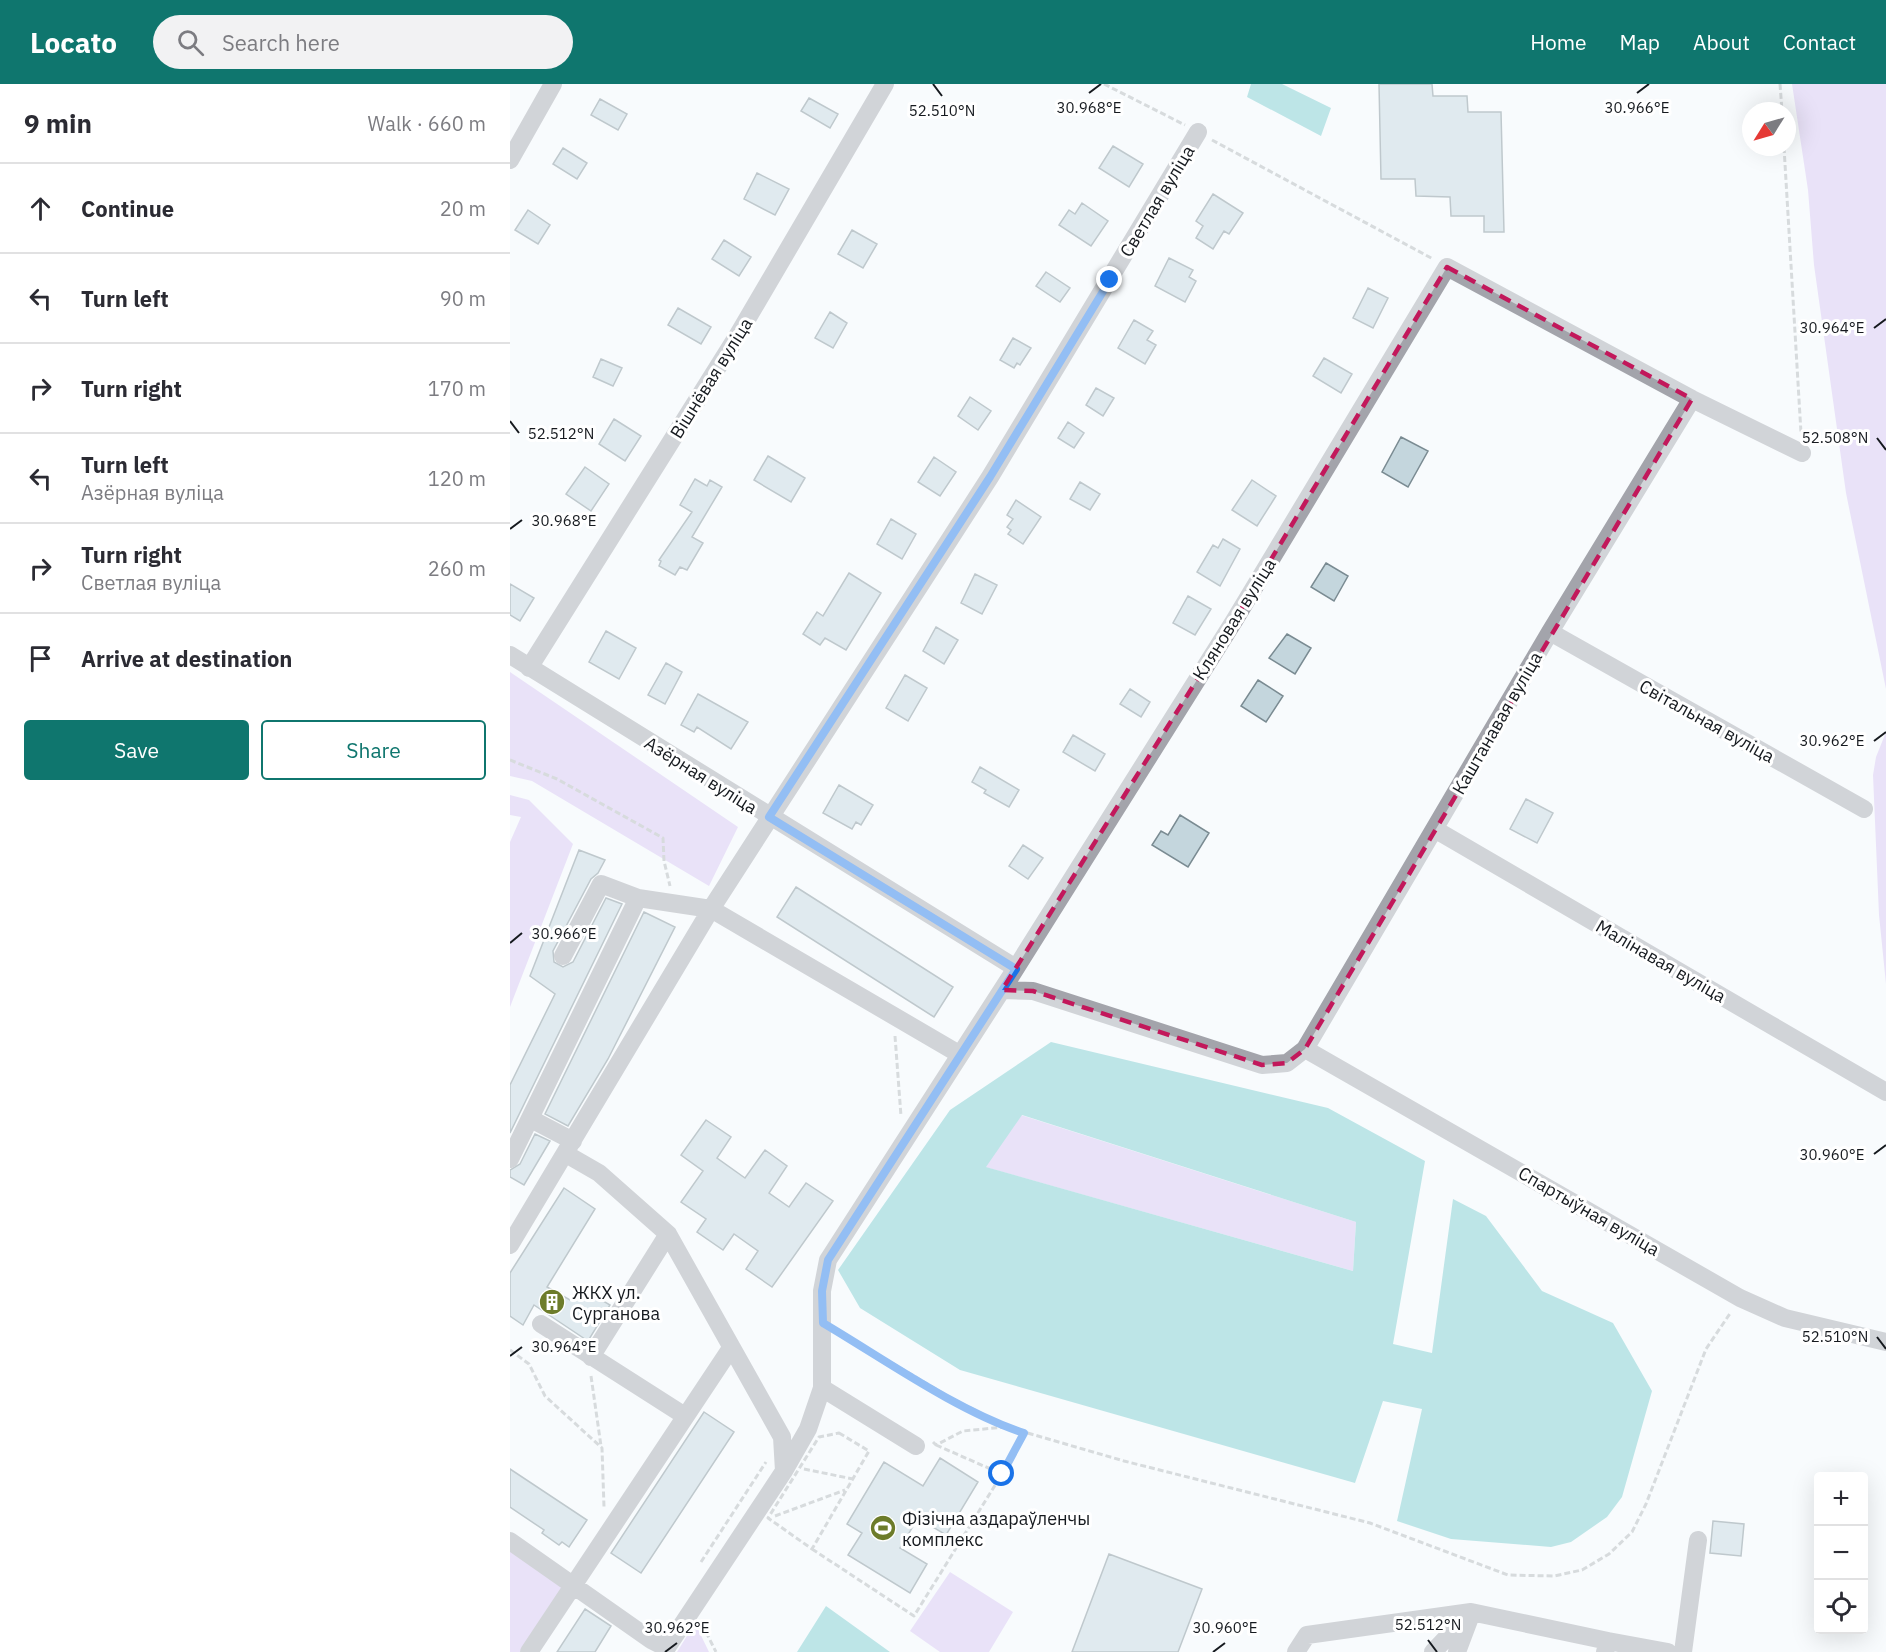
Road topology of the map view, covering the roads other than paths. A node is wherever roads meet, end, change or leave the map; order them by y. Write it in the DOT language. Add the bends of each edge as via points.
graph roads {
  1 [pos="554,84"];
  2 [pos="885,84"];
  3 [pos="1198,132"];
  4 [pos="510,160"];
  5 [pos="1692,399"];
  6 [pos="1802,453"];
  7 [pos="1550,632"];
  8 [pos="510,656"];
  9 [pos="529,668"];
  10 [pos="1864,809"];
  11 [pos="769,817"];
  12 [pos="1436,830"];
  13 [pos="638,898"];
  14 [pos="711,909"];
  15 [pos="563,956"];
  16 [pos="1016,969"];
  17 [pos="1002,990"];
  18 [pos="1305,1049"];
  19 [pos="959,1054"];
  20 [pos="1886,1092"];
  21 [pos="531,1119"];
  22 [pos="570,1147"];
  23 [pos="510,1159"];
  24 [pos="668,1234"];
  25 [pos="510,1245"];
  26 [pos="541,1324"];
  27 [pos="1886,1342"];
  28 [pos="731,1348"];
  29 [pos="589,1355"];
  30 [pos="822,1388"];
  31 [pos="685,1416"];
  32 [pos="923,1442"];
  33 [pos="792,1470"];
  34 [pos="1698,1540"];
  35 [pos="510,1541"];
  36 [pos="573,1586"];
  37 [pos="1471,1612"];
  38 [pos="1607,1646"];
  39 [pos="666,1650"];
  40 [pos="529,1652"];
  41 [pos="1296,1652"];
  42 [pos="1433,1652"];
  43 [pos="1457,1652"];
  44 [pos="1668,1652"];
  45 [pos="1683,1652"];
  1 -- 4 [label="street"];
  2 -- 9 [label="street, Вішнёвая вуліца" via="736,338"];
  3 -- 11 [label="street, Светлая вуліца" via="990,477"];
  5 -- 6 [label="street"];
  5 -- 7 [label="street, Каштанавая вуліца"];
  5 -- 16 [label="street, Кляновая вуліца" via="1447,267 1234,621"];
  7 -- 10 [label="street, Світальная вуліца"];
  7 -- 12 [label="street, Каштанавая вуліца"];
  8 -- 9 [label="street, Азёрная вуліца"];
  9 -- 11 [label="street, Азёрная вуліца"];
  11 -- 14 [label="street, Светлая вуліца"];
  11 -- 16 [label="street, Азёрная вуліца"];
  12 -- 18 [label="street, Каштанавая вуліца"];
  12 -- 20 [label="street, Малінавая вуліца"];
  13 -- 14 [label="street"];
  13 -- 15 [label="street" via="601,884"];
  13 -- 21 [label="street"];
  14 -- 19 [label="street"];
  14 -- 22 [label="street, Светлая вуліца"];
  16 -- 17 [label="street, Кляновая вуліца"];
  17 -- 18 [label="street" via="1033,991 1263,1065 1287,1063"];
  17 -- 19 [label="street, Кляновая вуліца"];
  18 -- 27 [label="street, Спартыўная вуліца" via="1740,1298 1785,1318"];
  19 -- 30 [label="street, Кляновая вуліца" via="828,1260 822,1291"];
  21 -- 22 [label="street"];
  21 -- 23 [label="street"];
  22 -- 24 [label="street"];
  22 -- 25 [label="street, Светлая вуліца"];
  24 -- 28 [label="street"];
  24 -- 29 [label="street"];
  26 -- 29 [label="street"];
  28 -- 31 [label="street"];
  28 -- 33 [label="street" via="782,1437"];
  29 -- 31 [label="street"];
  30 -- 32 [label="street"];
  30 -- 33 [label="street, Кляновая вуліца"];
  31 -- 36 [label="street"];
  33 -- 39 [label="street, Кляновая вуліца" via="693,1606"];
  34 -- 45 [label="street"];
  35 -- 36 [label="street"];
  36 -- 39 [label="street"];
  36 -- 40 [label="street"];
  37 -- 38 [label="street"];
  37 -- 41 [label="street" via="1307,1635"];
  37 -- 42 [label="street"];
  37 -- 43 [label="street"];
  38 -- 44 [label="street"];
}
